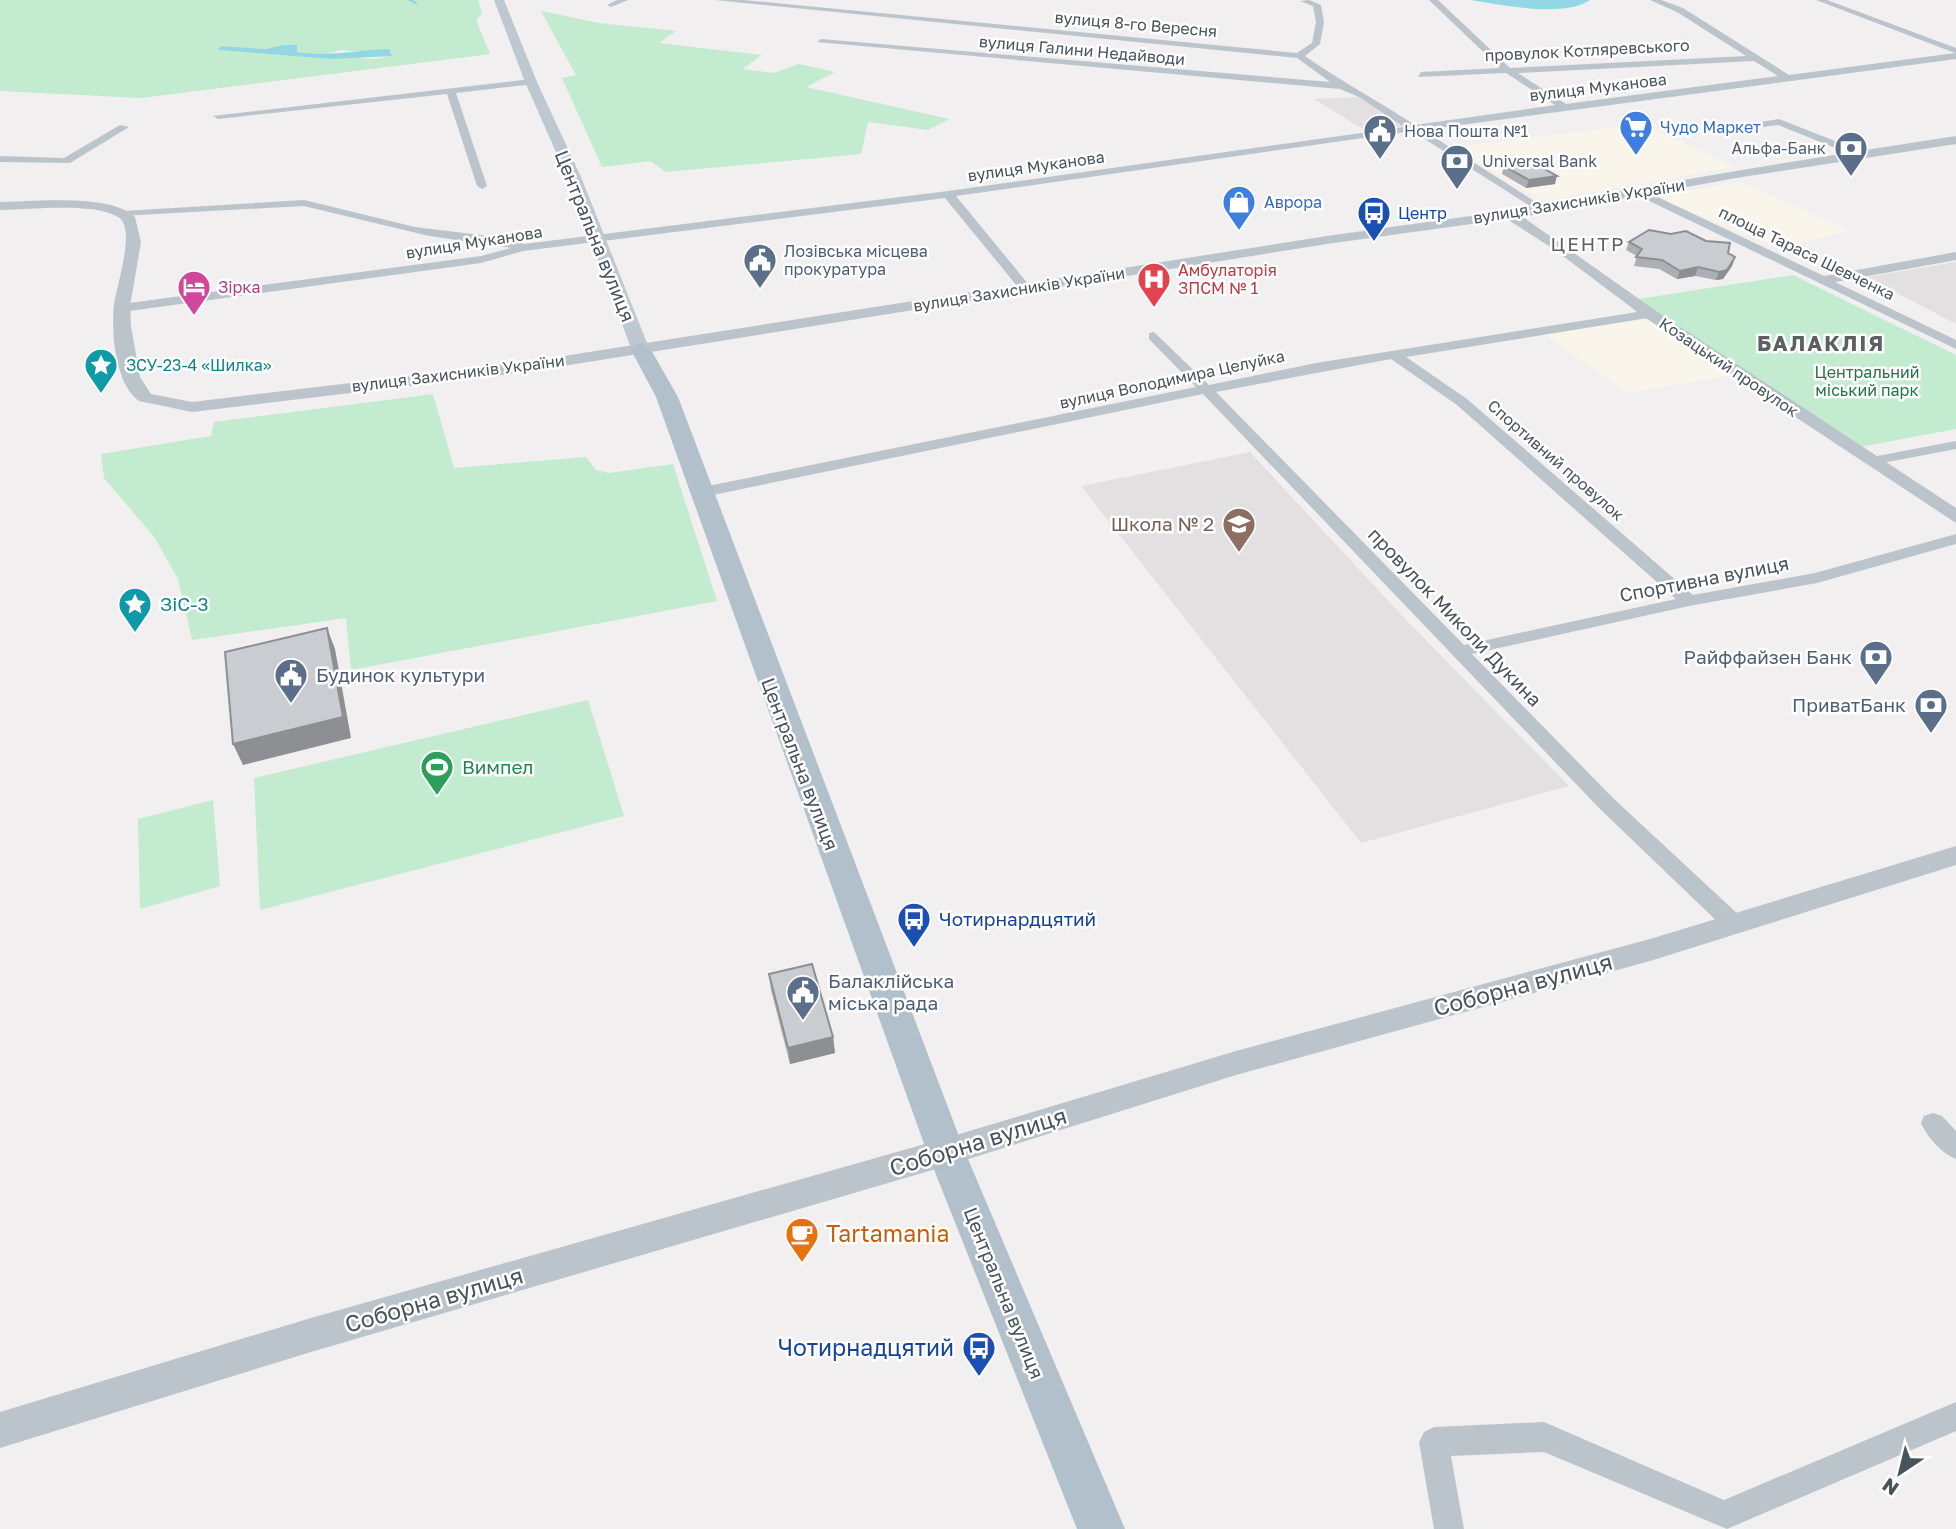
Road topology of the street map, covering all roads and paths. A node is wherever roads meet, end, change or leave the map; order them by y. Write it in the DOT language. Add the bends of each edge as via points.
graph roads {
  1 [pos="499,0"];
  2 [pos="624,0"];
  3 [pos="719,0"];
  4 [pos="1433,0"];
  5 [pos="1654,0"];
  6 [pos="1820,0"];
  7 [pos="1304,1"];
  8 [pos="611,5"];
  9 [pos="1138,40"];
  10 [pos="821,43"];
  11 [pos="1128,49"];
  12 [pos="1956,51"];
  13 [pos="1299,56"];
  14 [pos="1956,56"];
  15 [pos="1755,58"];
  16 [pos="1119,59"];
  17 [pos="1110,69"];
  18 [pos="1506,69"];
  19 [pos="1421,75"];
  20 [pos="1789,79"];
  21 [pos="1271,80"];
  22 [pos="531,82"];
  23 [pos="1341,86"];
  24 [pos="451,92"];
  25 [pos="1267,93"];
  26 [pos="1362,95"];
  27 [pos="1315,96"];
  28 [pos="1564,107"];
  29 [pos="218,116"];
  30 [pos="124,127"];
  31 [pos="1413,128"];
  32 [pos="1714,130"];
  33 [pos="1956,140"];
  34 [pos="1859,154"];
  35 [pos="0,159"];
  36 [pos="66,161"];
  37 [pos="91,161"];
  38 [pos="482,186"];
  39 [pos="1641,193"];
  40 [pos="948,194"];
  41 [pos="0,206"];
  42 [pos="1541,210"];
  43 [pos="1506,212"];
  44 [pos="124,214"];
  45 [pos="599,241"];
  46 [pos="523,248"];
  47 [pos="1956,256"];
  48 [pos="1824,280"];
  49 [pos="1025,288"];
  50 [pos="122,308"];
  51 [pos="1650,314"];
  52 [pos="1154,336"];
  53 [pos="1956,345"];
  54 [pos="640,348"];
  55 [pos="1393,354"];
  56 [pos="1209,390"];
  57 [pos="1956,446"];
  58 [pos="1872,461"];
  59 [pos="703,492"];
  60 [pos="1956,517"];
  61 [pos="1956,539"];
  62 [pos="1689,601"];
  63 [pos="1458,652"];
  64 [pos="1956,855"];
  65 [pos="1732,922"];
  66 [pos="1933,1123"];
  67 [pos="1956,1149"];
  68 [pos="946,1152"];
  69 [pos="1956,1416"];
  70 [pos="0,1430"];
  71 [pos="1101,1529"];
  72 [pos="1449,1529"];
  1 -- 22 [label="main road, Центральна вулиця"];
  2 -- 8 [label="street"];
  3 -- 9 [label="street, вулиця 8-го Вересня"];
  4 -- 18 [label="street"];
  5 -- 15 [label="street" via="1680,10"];
  6 -- 12 [label="street"];
  7 -- 13 [label="street" via="1317,5 1320,22 1316,44"];
  9 -- 11 [label="street"];
  9 -- 13 [label="street, вулиця 8-го Вересня"];
  10 -- 17 [label="street, вулиця Галини Недайводи"];
  13 -- 23 [label="street, вулиця 8-го Вересня"];
  14 -- 20 [label="street, вулиця Муканова"];
  15 -- 18 [label="street, провулок Котляревського"];
  15 -- 20 [label="street"];
  16 -- 17 [label="street"];
  17 -- 21 [label="street, вулиця Галини Недайводи"];
  18 -- 19 [label="street, провулок Котляревського"];
  18 -- 28 [label="street"];
  20 -- 28 [label="street, вулиця Муканова"];
  21 -- 23 [label="street, вулиця Галини Недайводи"];
  21 -- 25 [label="street"];
  22 -- 24 [label="street"];
  22 -- 45 [label="main road, Центральна вулиця"];
  23 -- 26 [label="street, вулиця 8-го Вересня"];
  24 -- 29 [label="street"];
  24 -- 38 [label="street"];
  26 -- 27 [label="street"];
  26 -- 31 [label="street, вулиця 8-го Вересня"];
  28 -- 31 [label="street, вулиця Муканова"];
  30 -- 36 [label="street"];
  31 -- 40 [label="street, вулиця Муканова"];
  31 -- 42 [label="street, вулиця 8-го Вересня"];
  32 -- 34 [label="street" via="1779,122"];
  33 -- 34 [label="street, вулиця Захисників України"];
  34 -- 39 [label="street, вулиця Захисників України"];
  35 -- 36 [label="street"];
  36 -- 37 [label="street"];
  39 -- 42 [label="street, вулиця Захисників України"];
  39 -- 48 [label="street, площа Тараса Шевченка"];
  40 -- 45 [label="street, вулиця Муканова"];
  40 -- 49 [label="street"];
  41 -- 44 [label="street" via="86,208"];
  42 -- 43 [label="street, вулиця Захисників України"];
  43 -- 49 [label="street, вулиця Захисників України"];
  43 -- 51 [label="street, Козацький провулок"];
  44 -- 46 [label="street" via="304,203 415,230 502,240"];
  44 -- 50 [label="street" via="131,220 134,235"];
  45 -- 46 [label="street, вулиця Муканова"];
  45 -- 54 [label="main road, Центральна вулиця"];
  46 -- 50 [label="street, вулиця Муканова" via="481,259"];
  47 -- 48 [label="street"];
  48 -- 53 [label="street, площа Тараса Шевченка"];
  49 -- 54 [label="street, вулиця Захисників України"];
  50 -- 54 [label="street, вулиця Захисників України" via="127,364 141,396 192,407 519,368"];
  51 -- 55 [label="street, вулиця Володимира Целуйка"];
  51 -- 58 [label="street, Козацький провулок"];
  52 -- 56 [label="street, провулок Миколи Дукина"];
  54 -- 59 [label="main road, Центральна вулиця" via="667,397"];
  55 -- 56 [label="street, вулиця Володимира Целуйка"];
  55 -- 62 [label="street, Спортивний провулок" via="1473,410"];
  56 -- 59 [label="street, вулиця Володимира Целуйка"];
  56 -- 63 [label="street, провулок Миколи Дукина"];
  57 -- 58 [label="street"];
  58 -- 60 [label="street, Козацький провулок"];
  59 -- 68 [label="main road, Центральна вулиця"];
  61 -- 62 [label="street, Спортивна вулиця" via="1818,578"];
  62 -- 63 [label="street, Спортивна вулиця"];
  63 -- 65 [label="street, провулок Миколи Дукина" via="1606,803"];
  64 -- 65 [label="street, Соборна вулиця"];
  65 -- 68 [label="street, Соборна вулиця" via="1650,950 1236,1063"];
  66 -- 67 [label="street"];
  68 -- 70 [label="street, Соборна вулиця"];
  68 -- 71 [label="main road, Центральна вулиця"];
  69 -- 72 [label="street" via="1724,1515 1544,1437 1434,1442"];
}
